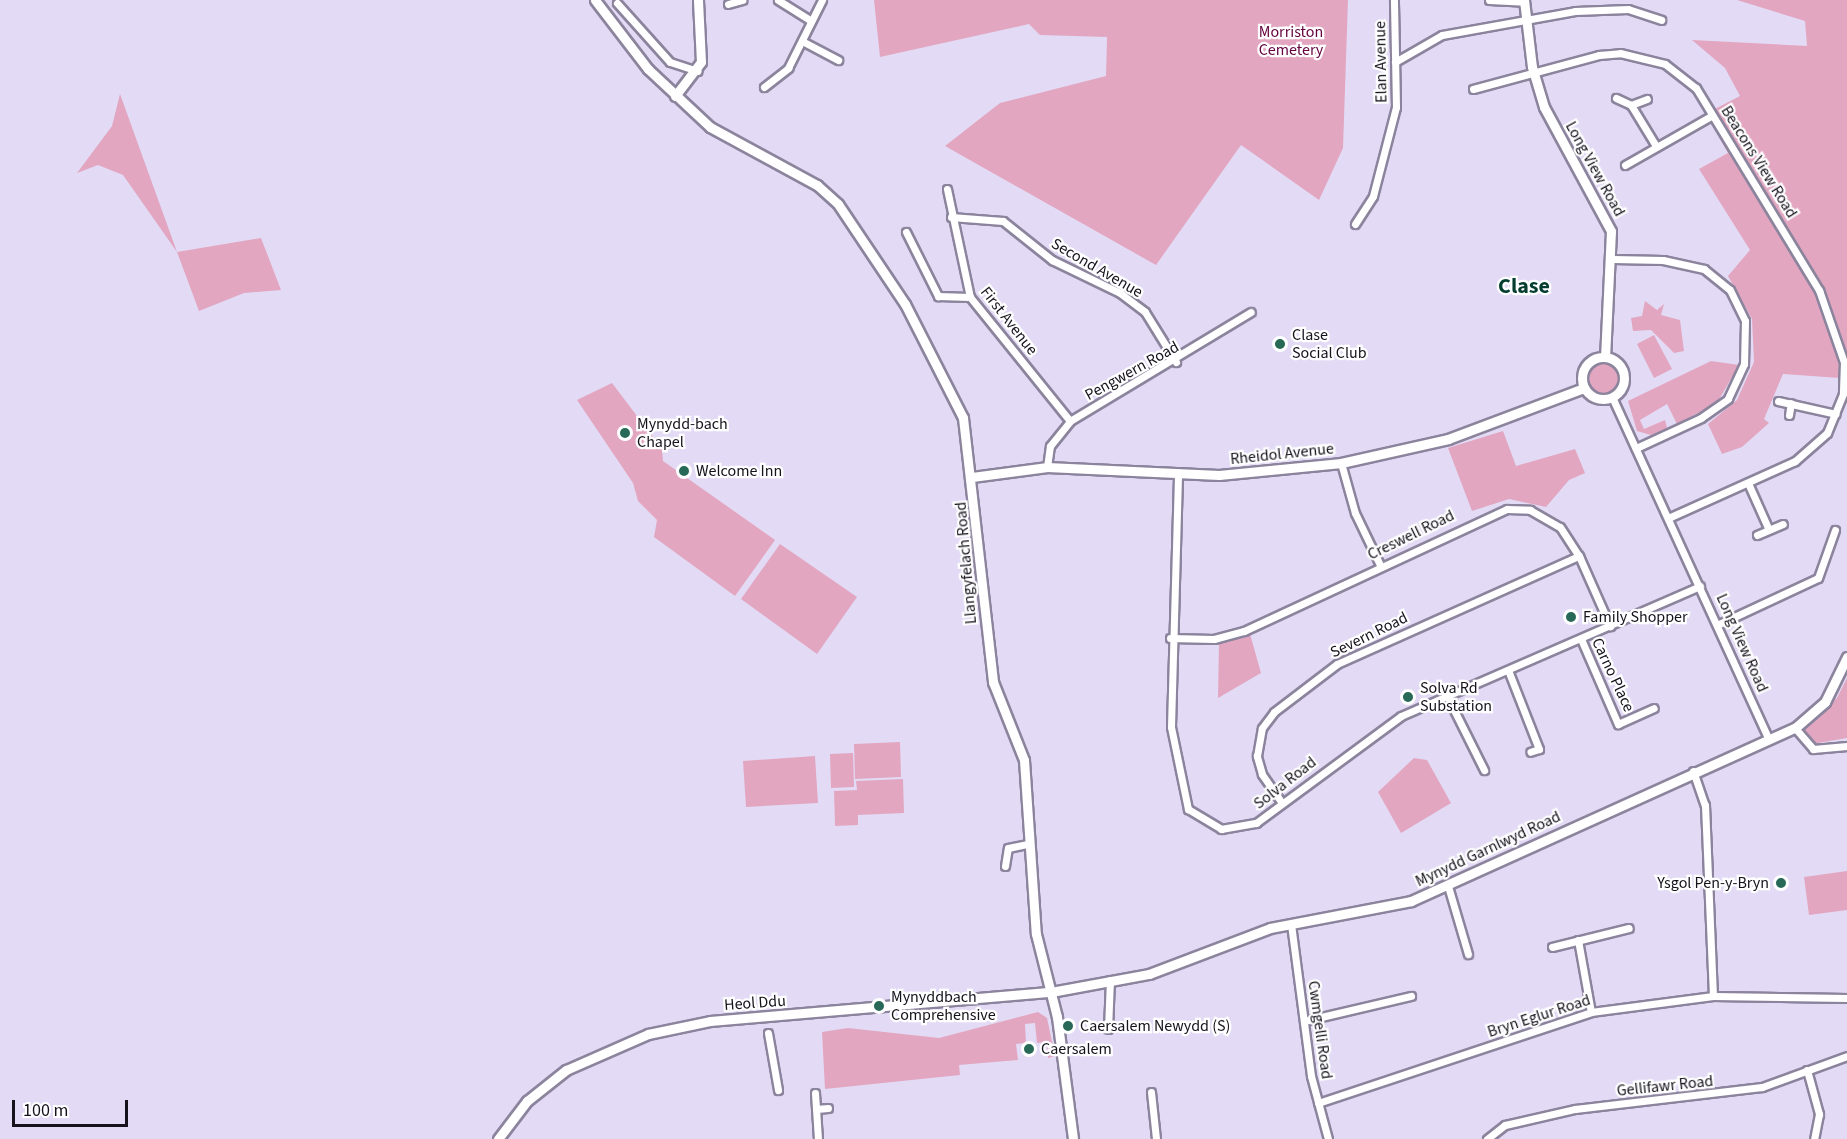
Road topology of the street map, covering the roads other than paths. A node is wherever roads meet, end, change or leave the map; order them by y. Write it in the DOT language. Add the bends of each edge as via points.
graph roads {
  1 [pos="595,0"];
  2 [pos="698,0"];
  3 [pos="742,0"];
  4 [pos="778,0"];
  5 [pos="822,0"];
  6 [pos="1394,0"];
  7 [pos="1489,0"];
  8 [pos="1633,0"];
  9 [pos="1524,1"];
  10 [pos="617,3"];
  11 [pos="728,4"];
  12 [pos="1628,9"];
  13 [pos="1526,20"];
  14 [pos="1661,20"];
  15 [pos="811,21"];
  16 [pos="802,41"];
  17 [pos="838,60"];
  18 [pos="1395,62"];
  19 [pos="698,71"];
  20 [pos="1533,74"];
  21 [pos="764,87"];
  22 [pos="1473,89"];
  23 [pos="675,96"];
  24 [pos="1616,98"];
  25 [pos="1647,99"];
  26 [pos="1630,105"];
  27 [pos="1711,116"];
  28 [pos="1656,146"];
  29 [pos="1625,165"];
  30 [pos="947,189"];
  31 [pos="951,217"];
  32 [pos="1355,224"];
  33 [pos="906,232"];
  34 [pos="1613,259"];
  35 [pos="970,297"];
  36 [pos="1251,312"];
  37 [pos="1605,357"];
  38 [pos="1176,362"];
  39 [pos="1584,388"];
  40 [pos="1612,397"];
  41 [pos="1778,401"];
  42 [pos="1791,403"];
  43 [pos="1836,414"];
  44 [pos="1789,415"];
  45 [pos="1070,422"];
  46 [pos="1636,448"];
  47 [pos="1341,463"];
  48 [pos="1047,468"];
  49 [pos="1178,476"];
  50 [pos="972,477"];
  51 [pos="1748,483"];
  52 [pos="1668,518"];
  53 [pos="1783,524"];
  54 [pos="1769,530"];
  55 [pos="1835,530"];
  56 [pos="1757,535"];
  57 [pos="1579,556"];
  58 [pos="1380,565"];
  59 [pos="1700,586"];
  60 [pos="1717,625"];
  61 [pos="1610,626"];
  62 [pos="1170,638"];
  63 [pos="1581,639"];
  64 [pos="1847,657"];
  65 [pos="1508,670"];
  66 [pos="1447,696"];
  67 [pos="1654,708"];
  68 [pos="1795,728"];
  69 [pos="1768,737"];
  70 [pos="1847,746"];
  71 [pos="1530,752"];
  72 [pos="1484,770"];
  73 [pos="1693,771"];
  74 [pos="1282,803"];
  75 [pos="1027,844"];
  76 [pos="1005,866"];
  77 [pos="1448,886"];
  78 [pos="1291,924"];
  79 [pos="1629,928"];
  80 [pos="1578,940"];
  81 [pos="1552,947"];
  82 [pos="1468,954"];
  83 [pos="1110,980"];
  84 [pos="1051,992"];
  85 [pos="1411,996"];
  86 [pos="1713,996"];
  87 [pos="1847,998"];
  88 [pos="1591,1012"];
  89 [pos="1304,1021"];
  90 [pos="1108,1029"];
  91 [pos="768,1033"];
  92 [pos="1847,1056"];
  93 [pos="1807,1070"];
  94 [pos="778,1090"];
  95 [pos="1151,1092"];
  96 [pos="815,1094"];
  97 [pos="1318,1103"];
  98 [pos="828,1108"];
  99 [pos="816,1109"];
  100 [pos="498,1139"];
  101 [pos="818,1139"];
  102 [pos="1072,1139"];
  103 [pos="1156,1139"];
  104 [pos="1328,1139"];
  105 [pos="1487,1139"];
  106 [pos="1814,1139"];
  1 -- 23 [label="street, Llangyfelach Road"];
  2 -- 19 [label="street" via="704,46"];
  3 -- 11 [label="street"];
  4 -- 15 [label="street"];
  5 -- 15 [label="street"];
  6 -- 18 [label="street, Elan Avenue"];
  7 -- 9 [label="street"];
  8 -- 12 [label="street"];
  9 -- 13 [label="street, Long View Road"];
  10 -- 19 [label="street" via="670,62"];
  12 -- 13 [label="street"];
  12 -- 14 [label="street"];
  13 -- 18 [label="street" via="1442,35"];
  13 -- 20 [label="street, Long View Road"];
  15 -- 16 [label="street"];
  16 -- 17 [label="street"];
  16 -- 21 [label="street" via="783,75"];
  18 -- 32 [label="street, Elan Avenue" via="1396,107 1385,161"];
  19 -- 23 [label="street"];
  20 -- 22 [label="street, Beacons View Road"];
  20 -- 27 [label="street, Beacons View Road" via="1599,55 1642,57 1684,75"];
  20 -- 34 [label="street, Long View Road" via="1544,107 1607,216"];
  23 -- 50 [label="street, Llangyfelach Road" via="740,147 817,185 852,220 905,304 955,401 968,437"];
  24 -- 26 [label="street"];
  25 -- 26 [label="street"];
  26 -- 28 [label="street"];
  27 -- 28 [label="street"];
  27 -- 43 [label="street, Beacons View Road" via="1790,238 1839,336 1845,379"];
  28 -- 29 [label="street"];
  30 -- 31 [label="street, First Avenue"];
  31 -- 35 [label="street, First Avenue"];
  31 -- 38 [label="street, Second Avenue" via="1003,221 1053,260 1120,293 1145,312"];
  33 -- 35 [label="street" via="938,296"];
  34 -- 37 [label="street, Long View Road"];
  34 -- 46 [label="street" via="1679,261 1704,269 1730,290 1745,321 1744,364 1728,399 1701,418"];
  35 -- 45 [label="street, First Avenue"];
  36 -- 38 [label="street, Pengwern Road"];
  37 -- 39 [label="street" via="1586,365"];
  37 -- 40 [label="street" via="1623,371 1622,387"];
  38 -- 45 [label="street, Pengwern Road"];
  39 -- 40 [label="street" via="1598,399"];
  39 -- 47 [label="street, Rheidol Avenue" via="1448,439"];
  40 -- 46 [label="street, Long View Road"];
  41 -- 42 [label="street"];
  42 -- 43 [label="street"];
  42 -- 44 [label="street"];
  43 -- 51 [label="street, Beacons View Road" via="1813,448"];
  45 -- 48 [label="street, Pengwern Road" via="1050,446"];
  46 -- 52 [label="street, Long View Road"];
  47 -- 49 [label="street, Rheidol Avenue"];
  47 -- 58 [label="street" via="1355,513"];
  48 -- 49 [label="street, Rheidol Avenue"];
  48 -- 50 [label="street, Rheidol Avenue"];
  49 -- 62 [label="street, Solva Road"];
  50 -- 75 [label="street, Llangyfelach Road" via="993,682 1024,759"];
  51 -- 52 [label="street, Beacons View Road"];
  51 -- 54 [label="street"];
  52 -- 59 [label="street, Long View Road"];
  53 -- 54 [label="street"];
  54 -- 56 [label="street"];
  55 -- 60 [label="street" via="1818,578"];
  57 -- 58 [label="street, Creswell Road" via="1546,517 1507,509"];
  57 -- 61 [label="street, Creswell Road"];
  57 -- 74 [label="street, Severn Road" via="1337,664 1274,712 1262,728 1257,756 1262,774"];
  58 -- 62 [label="street, Creswell Road" via="1244,631 1214,639"];
  59 -- 60 [label="street, Long View Road"];
  59 -- 61 [label="street, Solva Road"];
  60 -- 69 [label="street, Long View Road"];
  61 -- 63 [label="street, Solva Road"];
  62 -- 74 [label="street, Solva Road" via="1171,727 1188,809 1212,827 1240,829"];
  63 -- 65 [label="street, Solva Road"];
  63 -- 67 [label="street, Carno Place" via="1618,724"];
  64 -- 68 [label="street" via="1825,702"];
  65 -- 66 [label="street, Solva Road"];
  65 -- 71 [label="street" via="1539,749"];
  66 -- 72 [label="street"];
  66 -- 74 [label="street, Solva Road" via="1374,731"];
  68 -- 69 [label="street, Mynydd Garnlwyd Road"];
  68 -- 70 [label="street" via="1813,749"];
  69 -- 73 [label="street, Mynydd Garnlwyd Road"];
  73 -- 77 [label="street, Mynydd Garnlwyd Road"];
  73 -- 86 [label="street" via="1705,805"];
  75 -- 76 [label="street" via="1008,848"];
  75 -- 84 [label="street, Llangyfelach Road" via="1036,934"];
  77 -- 78 [label="street, Mynydd Garnlwyd Road" via="1385,909"];
  77 -- 82 [label="street"];
  78 -- 83 [label="street, Mynydd Garnlwyd Road" via="1250,934 1149,974"];
  78 -- 89 [label="street, Cwmgelli Road"];
  79 -- 80 [label="street"];
  80 -- 81 [label="street"];
  80 -- 88 [label="street"];
  83 -- 84 [label="street, Mynydd Garnlwyd Road"];
  83 -- 90 [label="street"];
  84 -- 100 [label="street, Heol Ddu" via="710,1021 648,1034 558,1076 527,1101"];
  84 -- 102 [label="street, Llangyfelach Road"];
  85 -- 89 [label="street"];
  86 -- 87 [label="street, Bryn Eglur Road"];
  86 -- 88 [label="street, Bryn Eglur Road"];
  88 -- 97 [label="street, Bryn Eglur Road"];
  89 -- 97 [label="street, Cwmgelli Road"];
  91 -- 94 [label="street"];
  92 -- 93 [label="street, Gellifawr Road"];
  93 -- 105 [label="street, Gellifawr Road" via="1749,1090 1575,1109 1505,1125"];
  93 -- 106 [label="street" via="1819,1114"];
  95 -- 103 [label="street"];
  96 -- 99 [label="street"];
  97 -- 104 [label="street, Cwmgelli Road"];
  98 -- 99 [label="street"];
  99 -- 101 [label="street"];
}
